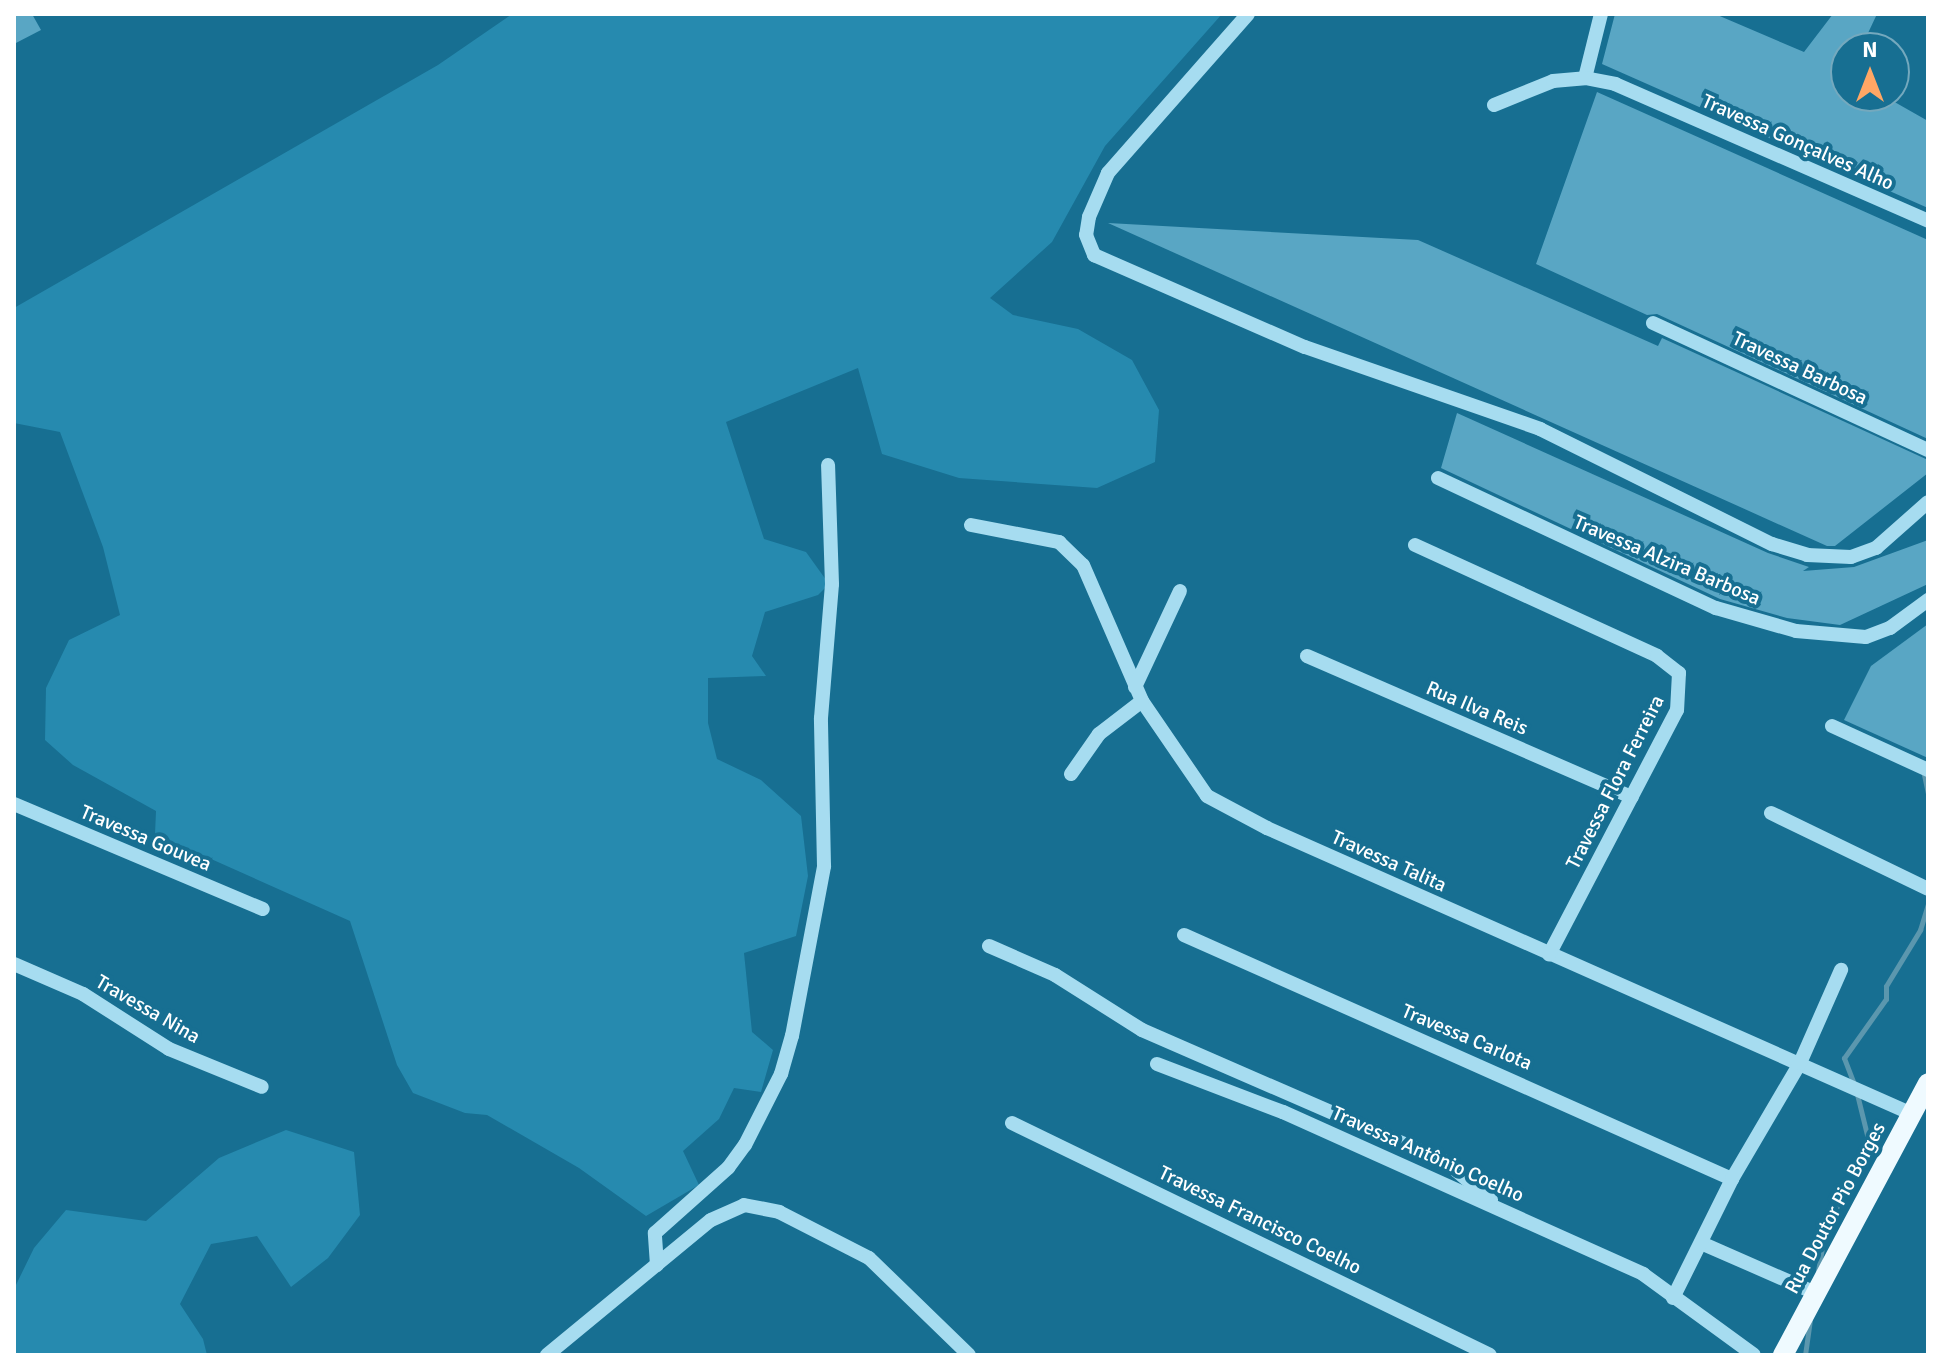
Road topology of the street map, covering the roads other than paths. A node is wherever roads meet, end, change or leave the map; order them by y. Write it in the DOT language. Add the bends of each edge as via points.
graph roads {
  1 [pos="1248,14"];
  2 [pos="1601,14"];
  3 [pos="1585,78"];
  4 [pos="1494,105"];
  5 [pos="1928,221"];
  6 [pos="1653,323"];
  7 [pos="1928,450"];
  8 [pos="828,465"];
  9 [pos="1438,478"];
  10 [pos="1928,502"];
  11 [pos="971,525"];
  12 [pos="1415,545"];
  13 [pos="1180,591"];
  14 [pos="1928,600"];
  15 [pos="1307,656"];
  16 [pos="1139,694"];
  17 [pos="1832,726"];
  18 [pos="1928,770"];
  19 [pos="1071,774"];
  20 [pos="1632,797"];
  21 [pos="14,804"];
  22 [pos="1771,813"];
  23 [pos="1924,887"];
  24 [pos="263,909"];
  25 [pos="1184,935"];
  26 [pos="989,946"];
  27 [pos="1549,955"];
  28 [pos="14,964"];
  29 [pos="1841,970"];
  30 [pos="1800,1063"];
  31 [pos="1157,1064"];
  32 [pos="1928,1083"];
  33 [pos="262,1087"];
  34 [pos="1326,1107"];
  35 [pos="1912,1114"];
  36 [pos="1012,1123"];
  37 [pos="1315,1126"];
  38 [pos="1732,1179"];
  39 [pos="1497,1205"];
  40 [pos="1701,1243"];
  41 [pos="657,1265"];
  42 [pos="1818,1294"];
  43 [pos="1673,1298"];
  44 [pos="942,1333"];
  45 [pos="547,1355"];
  46 [pos="946,1355"];
  47 [pos="969,1355"];
  48 [pos="1490,1355"];
  49 [pos="1754,1355"];
  50 [pos="1783,1355"];
  1 -- 10 [label="street" via="1108,173 1089,217 1086,235 1094,255 1319,353 1540,429 1772,544 1807,555 1851,557 1876,548"];
  2 -- 3 [label="street"];
  3 -- 4 [label="street" via="1553,81"];
  3 -- 5 [label="street, Travessa Gonçalves Alho" via="1652,98"];
  6 -- 7 [label="street, Travessa Barbosa"];
  8 -- 41 [label="street" via="832,584 821,718 824,866 792,1036 781,1074 745,1145 728,1168 655,1233"];
  9 -- 14 [label="street, Travessa Alzira Barbosa" via="1716,608 1796,631 1866,637 1890,628"];
  11 -- 16 [label="street, Travessa Talita" via="1059,542 1073,554 1095,584"];
  12 -- 20 [label="street, Travessa Flora Ferreira" via="1657,656 1679,673 1677,710"];
  13 -- 16 [label="street"];
  15 -- 20 [label="street, Rua Ilva Reis"];
  16 -- 19 [label="street" via="1099,734"];
  16 -- 27 [label="street, Travessa Talita" via="1207,796"];
  17 -- 18 [label="street"];
  20 -- 27 [label="street, Travessa Flora Ferreira"];
  21 -- 24 [label="street, Travessa Gouvea"];
  22 -- 23 [label="street"];
  25 -- 38 [label="street, Travessa Carlota"];
  26 -- 34 [label="street" via="1055,975 1142,1030"];
  27 -- 30 [label="street, Travessa Talita"];
  28 -- 33 [label="street, Travessa Nina" via="83,994 169,1049"];
  29 -- 30 [label="street"];
  30 -- 35 [label="street, Travessa Talita"];
  30 -- 38 [label="street"];
  31 -- 37 [label="street, Travessa Antônio Coelho"];
  32 -- 35 [label="main road, Rua Doutor Pio Borges"];
  34 -- 37 [label="street"];
  34 -- 39 [label="street" via="1446,1162"];
  35 -- 42 [label="main road, Rua Doutor Pio Borges"];
  36 -- 48 [label="street, Travessa Francisco Coelho"];
  37 -- 39 [label="street, Travessa Antônio Coelho"];
  38 -- 40 [label="street"];
  39 -- 43 [label="street, Travessa Antônio Coelho" via="1643,1274"];
  40 -- 42 [label="street"];
  40 -- 43 [label="street"];
  41 -- 44 [label="street" via="729,1209 764,1208 869,1258"];
  41 -- 45 [label="street"];
  42 -- 50 [label="main road, Rua Doutor Pio Borges"];
  43 -- 49 [label="street, Travessa Antônio Coelho"];
  44 -- 46 [label="street"];
  44 -- 47 [label="street"];
}
